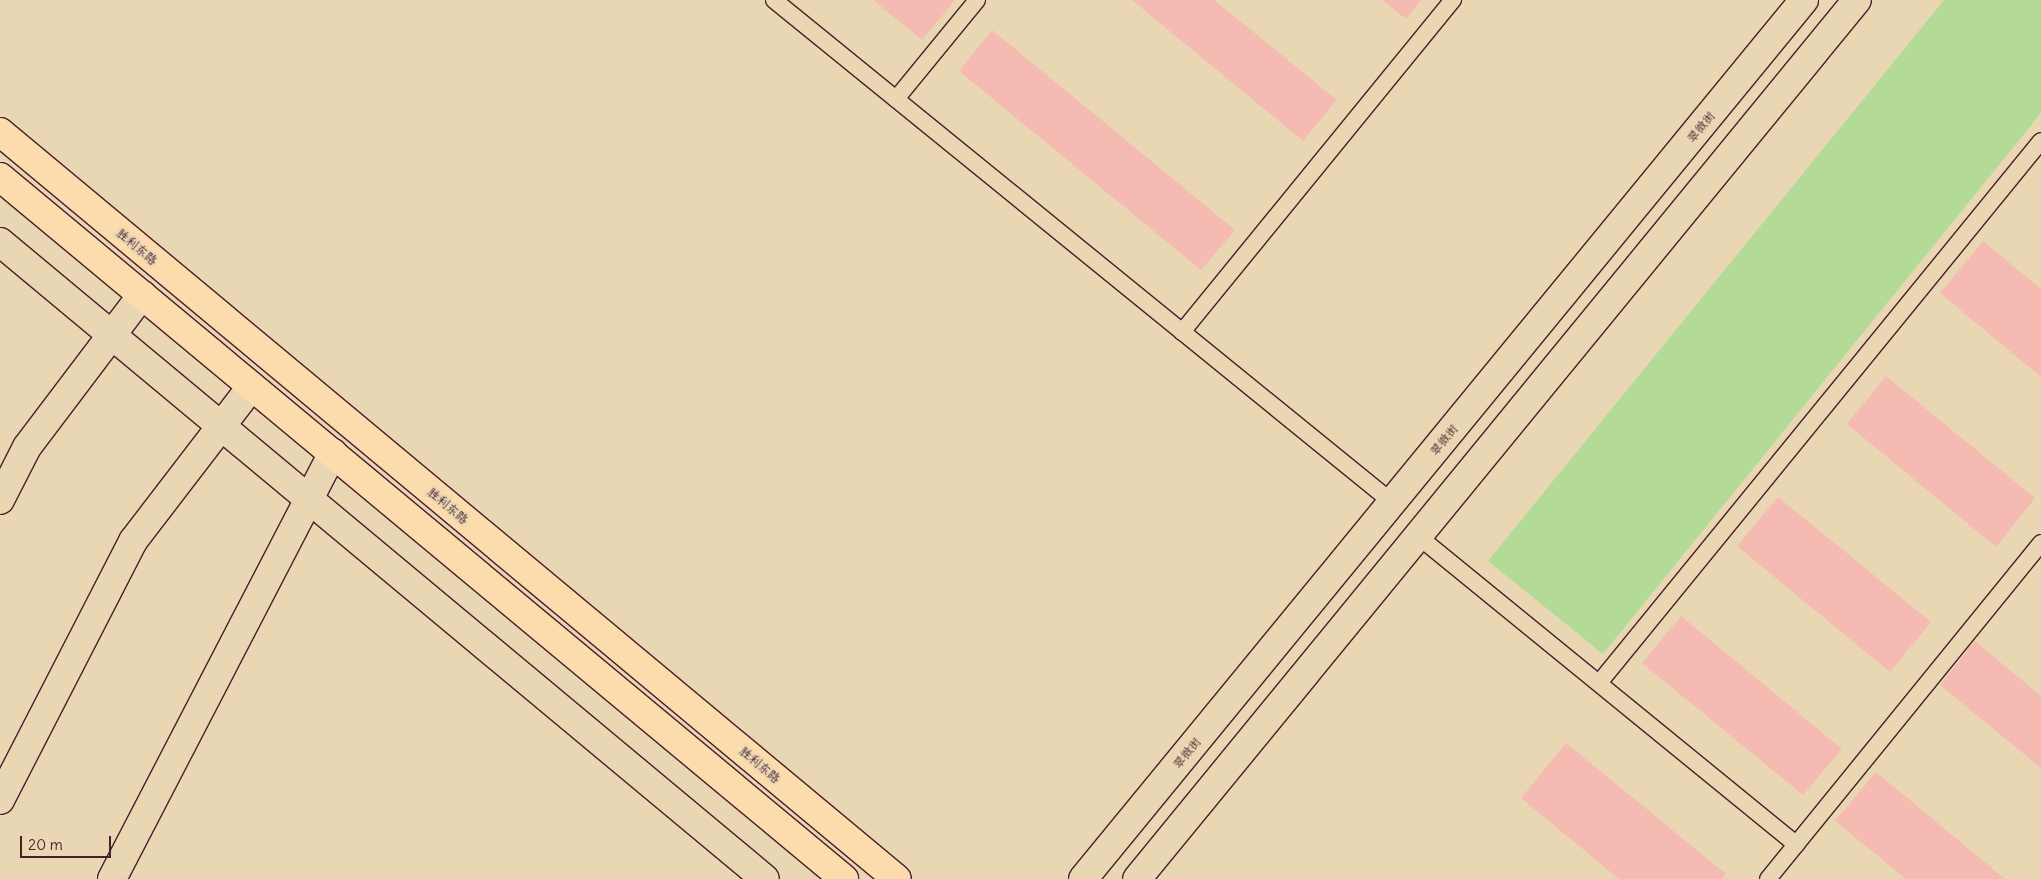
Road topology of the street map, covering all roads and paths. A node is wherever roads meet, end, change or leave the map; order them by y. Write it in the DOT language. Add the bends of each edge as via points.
graph roads {
  1 [pos="774,0"];
  2 [pos="977,0"];
  3 [pos="1453,0"];
  4 [pos="1804,0"];
  5 [pos="1857,0"];
  6 [pos="896,99"];
  7 [pos="0,132"];
  8 [pos="2041,140"];
  9 [pos="0,176"];
  10 [pos="0,242"];
  11 [pos="142,295"];
  12 [pos="1182,332"];
  13 [pos="112,335"];
  14 [pos="252,386"];
  15 [pos="221,426"];
  16 [pos="332,453"];
  17 [pos="309,499"];
  18 [pos="0,500"];
  19 [pos="1393,503"];
  20 [pos="1418,536"];
  21 [pos="2041,543"];
  22 [pos="1599,683"];
  23 [pos="0,800"];
  24 [pos="1796,844"];
  25 [pos="112,879"];
  26 [pos="764,879"];
  27 [pos="844,879"];
  28 [pos="897,879"];
  29 [pos="1084,879"];
  30 [pos="1137,879"];
  31 [pos="1768,879"];
  1 -- 6 [label="lane"];
  2 -- 6 [label="lane"];
  3 -- 12 [label="lane"];
  4 -- 19 [label="street, 翠微街"];
  5 -- 20 [label="street"];
  6 -- 12 [label="lane"];
  7 -- 28 [label="main road, 胜利东路"];
  8 -- 22 [label="lane"];
  9 -- 11 [label="main road"];
  10 -- 13 [label="street"];
  11 -- 13 [label="street"];
  11 -- 14 [label="main road"];
  12 -- 19 [label="lane"];
  13 -- 15 [label="street"];
  13 -- 18 [label="street" via="27,447"];
  14 -- 15 [label="street"];
  14 -- 16 [label="main road"];
  15 -- 17 [label="street"];
  15 -- 23 [label="street" via="132,541"];
  16 -- 17 [label="street"];
  16 -- 27 [label="main road"];
  17 -- 25 [label="street"];
  17 -- 26 [label="street"];
  19 -- 29 [label="street, 翠微街"];
  20 -- 22 [label="lane"];
  20 -- 30 [label="street"];
  21 -- 24 [label="lane"];
  22 -- 24 [label="lane"];
  24 -- 31 [label="lane"];
}
